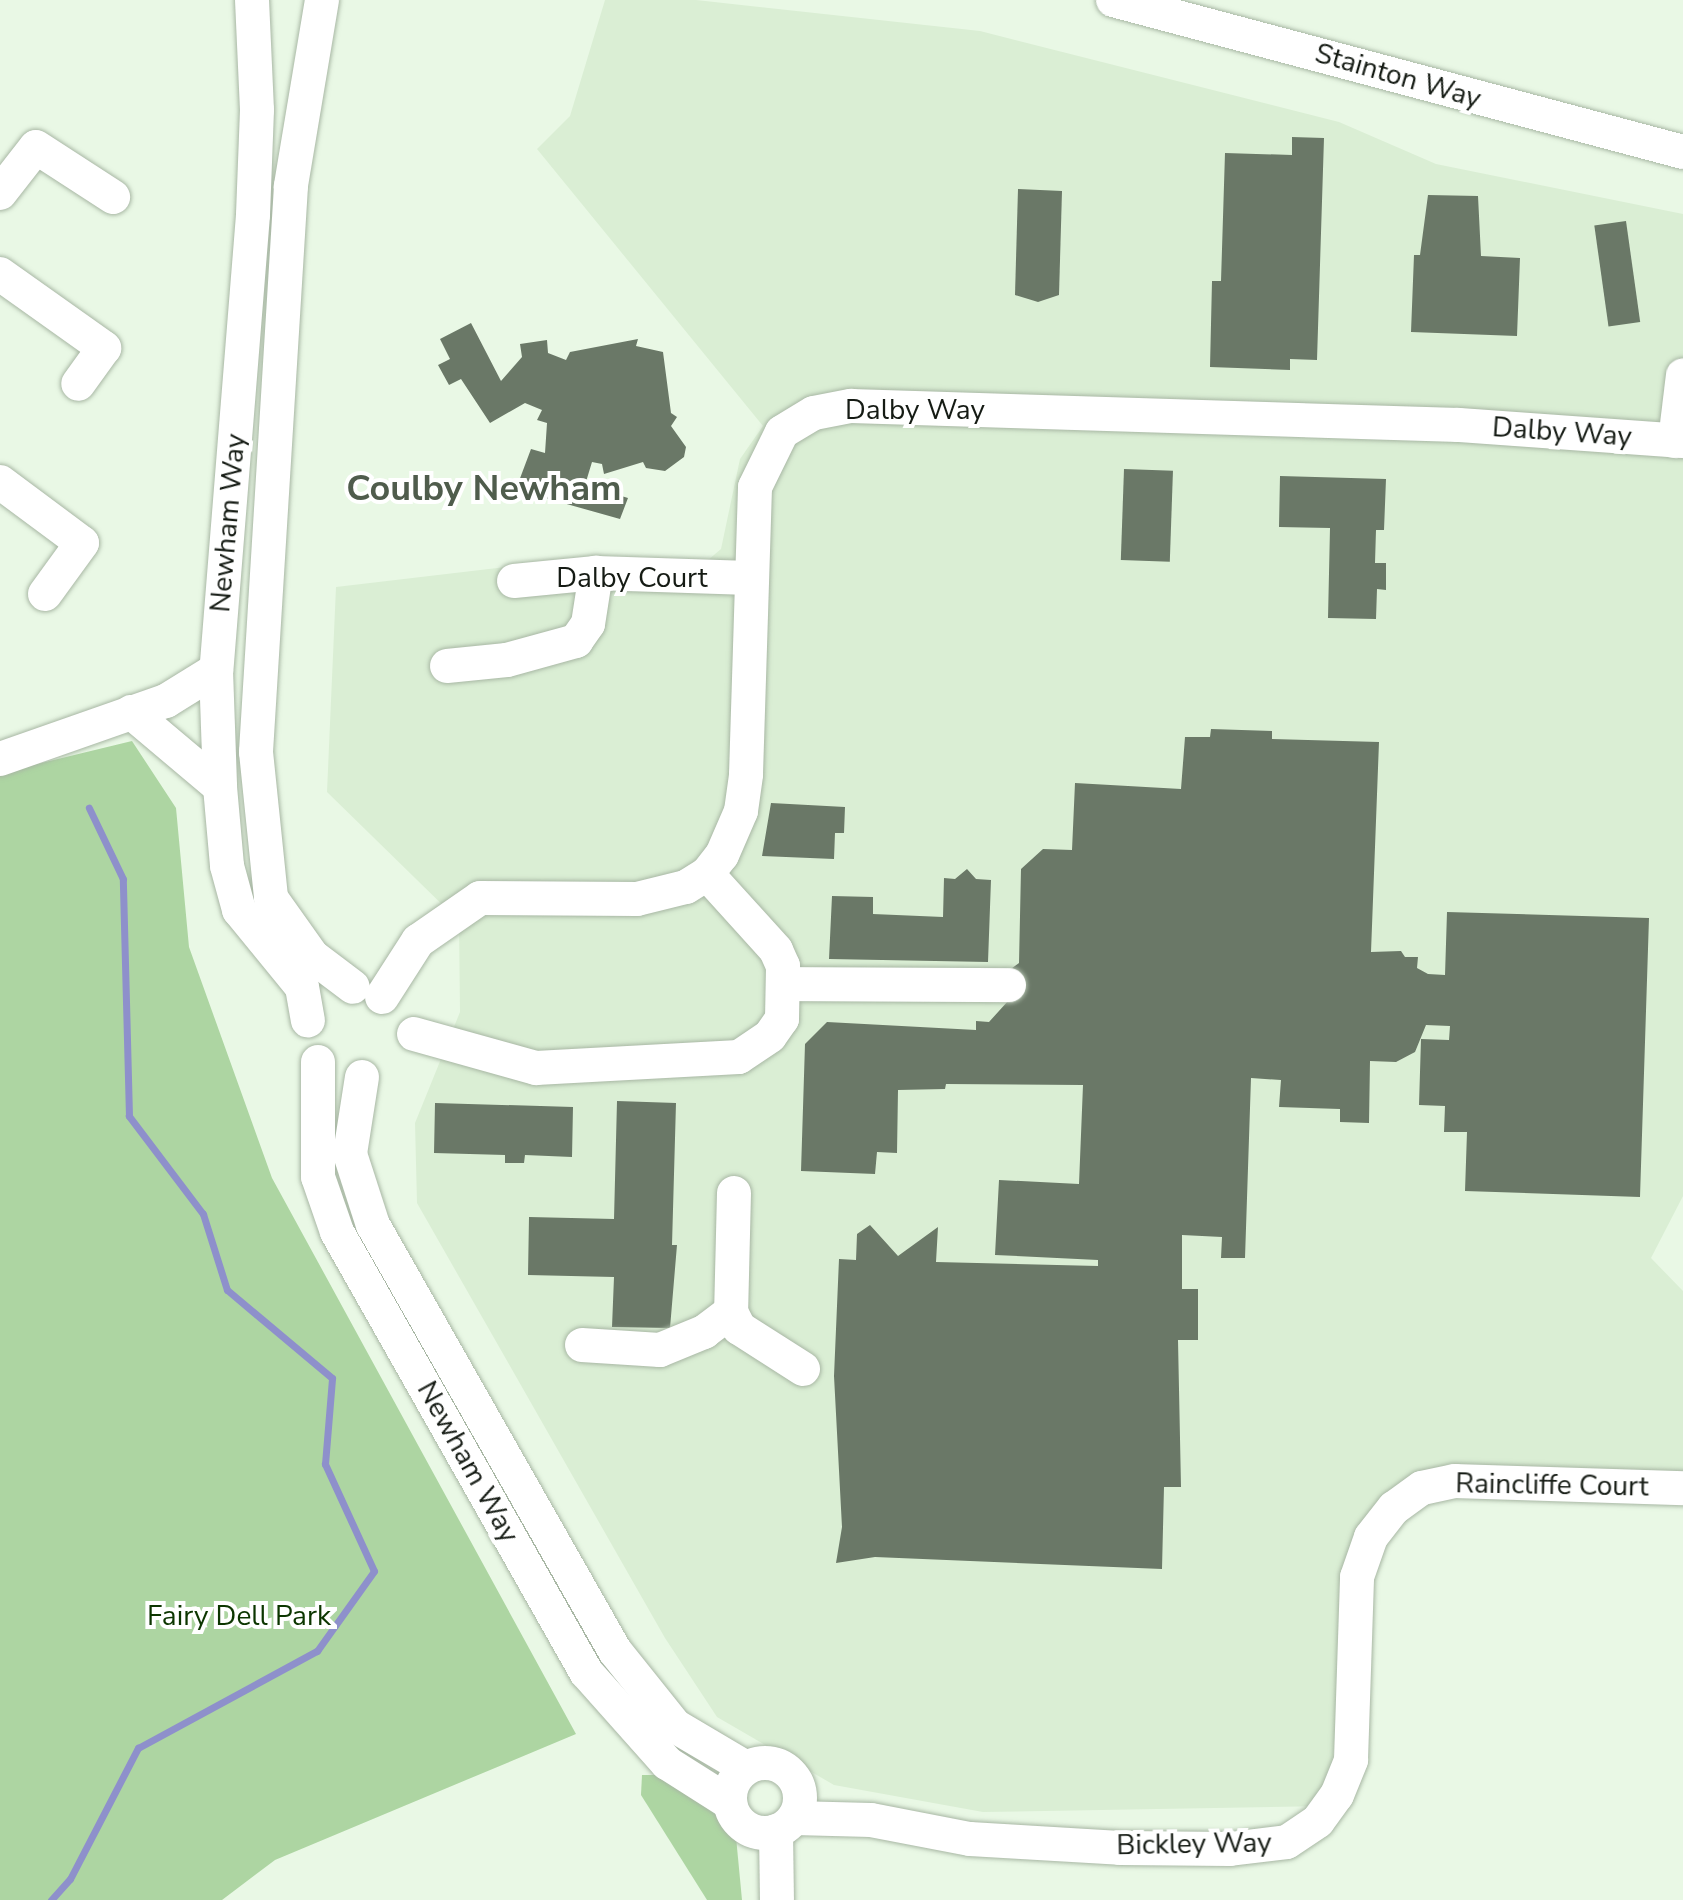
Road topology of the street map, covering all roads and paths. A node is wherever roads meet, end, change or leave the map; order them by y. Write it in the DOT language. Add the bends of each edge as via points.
graph roads {
  1 [pos="252,0"];
  2 [pos="322,0"];
  3 [pos="1113,0"];
  4 [pos="1683,152"];
  5 [pos="0,193"];
  6 [pos="113,197"];
  7 [pos="0,274"];
  8 [pos="1683,375"];
  9 [pos="78,384"];
  10 [pos="1679,441"];
  11 [pos="0,482"];
  12 [pos="596,573"];
  13 [pos="750,578"];
  14 [pos="514,581"];
  15 [pos="45,594"];
  16 [pos="447,666"];
  17 [pos="216,670"];
  18 [pos="131,712"];
  19 [pos="0,759"];
  20 [pos="220,787"];
  21 [pos="707,874"];
  22 [pos="786,984"];
  23 [pos="1009,985"];
  24 [pos="368,992"];
  25 [pos="308,1020"];
  26 [pos="389,1057"];
  27 [pos="318,1062"];
  28 [pos="734,1193"];
  29 [pos="731,1312"];
  30 [pos="582,1345"];
  31 [pos="803,1369"];
  32 [pos="1422,1488"];
  33 [pos="1683,1488"];
  34 [pos="746,1768"];
  35 [pos="730,1803"];
  36 [pos="785,1824"];
  37 [pos="777,1900"];
  1 -- 17 [label="street, Newham Way" via="257,110 253,215"];
  2 -- 24 [label="street, Newham Way" via="291,186 256,752 271,898 312,956"];
  3 -- 4 [label="street, Stainton Way"];
  5 -- 6 [label="street" via="36,147"];
  7 -- 9 [label="street" via="104,348"];
  8 -- 10 [label="street, Dalby Way"];
  10 -- 13 [label="street, Dalby Way" via="1543,428 851,406 814,413 782,432 763,462 755,487"];
  11 -- 15 [label="street" via="82,543"];
  12 -- 13 [label="street, Dalby Court"];
  12 -- 14 [label="street, Dalby Court"];
  12 -- 16 [label="street" via="588,624 576,641 507,660"];
  13 -- 21 [label="street, Dalby Way" via="746,774 737,820"];
  17 -- 18 [label="street" via="166,701"];
  17 -- 20 [label="street, Newham Way"];
  18 -- 19 [label="street"];
  18 -- 20 [label="street"];
  20 -- 25 [label="street, Newham Way" via="227,866 239,910 302,987"];
  21 -- 22 [label="street" via="776,950"];
  21 -- 24 [label="street" via="686,887 637,899 480,898 418,941"];
  22 -- 23 [label="street"];
  22 -- 26 [label="street" via="782,1019 770,1036 739,1057 536,1068"];
  24 -- 25 [label="street" via="327,995"];
  24 -- 26 [label="street, Newham Way" via="397,1021"];
  25 -- 27 [label="street, Newham Way" via="310,1049"];
  26 -- 27 [label="street" via="331,1072"];
  26 -- 34 [label="street, Newham Way" via="350,1154 373,1225 615,1651 675,1726"];
  27 -- 35 [label="street, Newham Way" via="318,1177 337,1232 586,1672 667,1763"];
  28 -- 29 [label="street"];
  29 -- 30 [label="street" via="704,1332 660,1350"];
  29 -- 31 [label="street" via="739,1328"];
  32 -- 33 [label="street, Raincliffe Court" via="1455,1481"];
  32 -- 36 [label="street, Bickley Way" via="1394,1508 1371,1537 1357,1577 1351,1760 1337,1795 1318,1821 1287,1842 1230,1849 1120,1848 970,1839 871,1820"];
  34 -- 35 [label="street" via="735,1779"];
  34 -- 36 [label="street, Newham Way" via="770,1764 789,1773 800,1795"];
  35 -- 36 [label="street, Newham Way" via="741,1825 764,1834"];
  36 -- 37 [label="street, Newham Way"];
}
